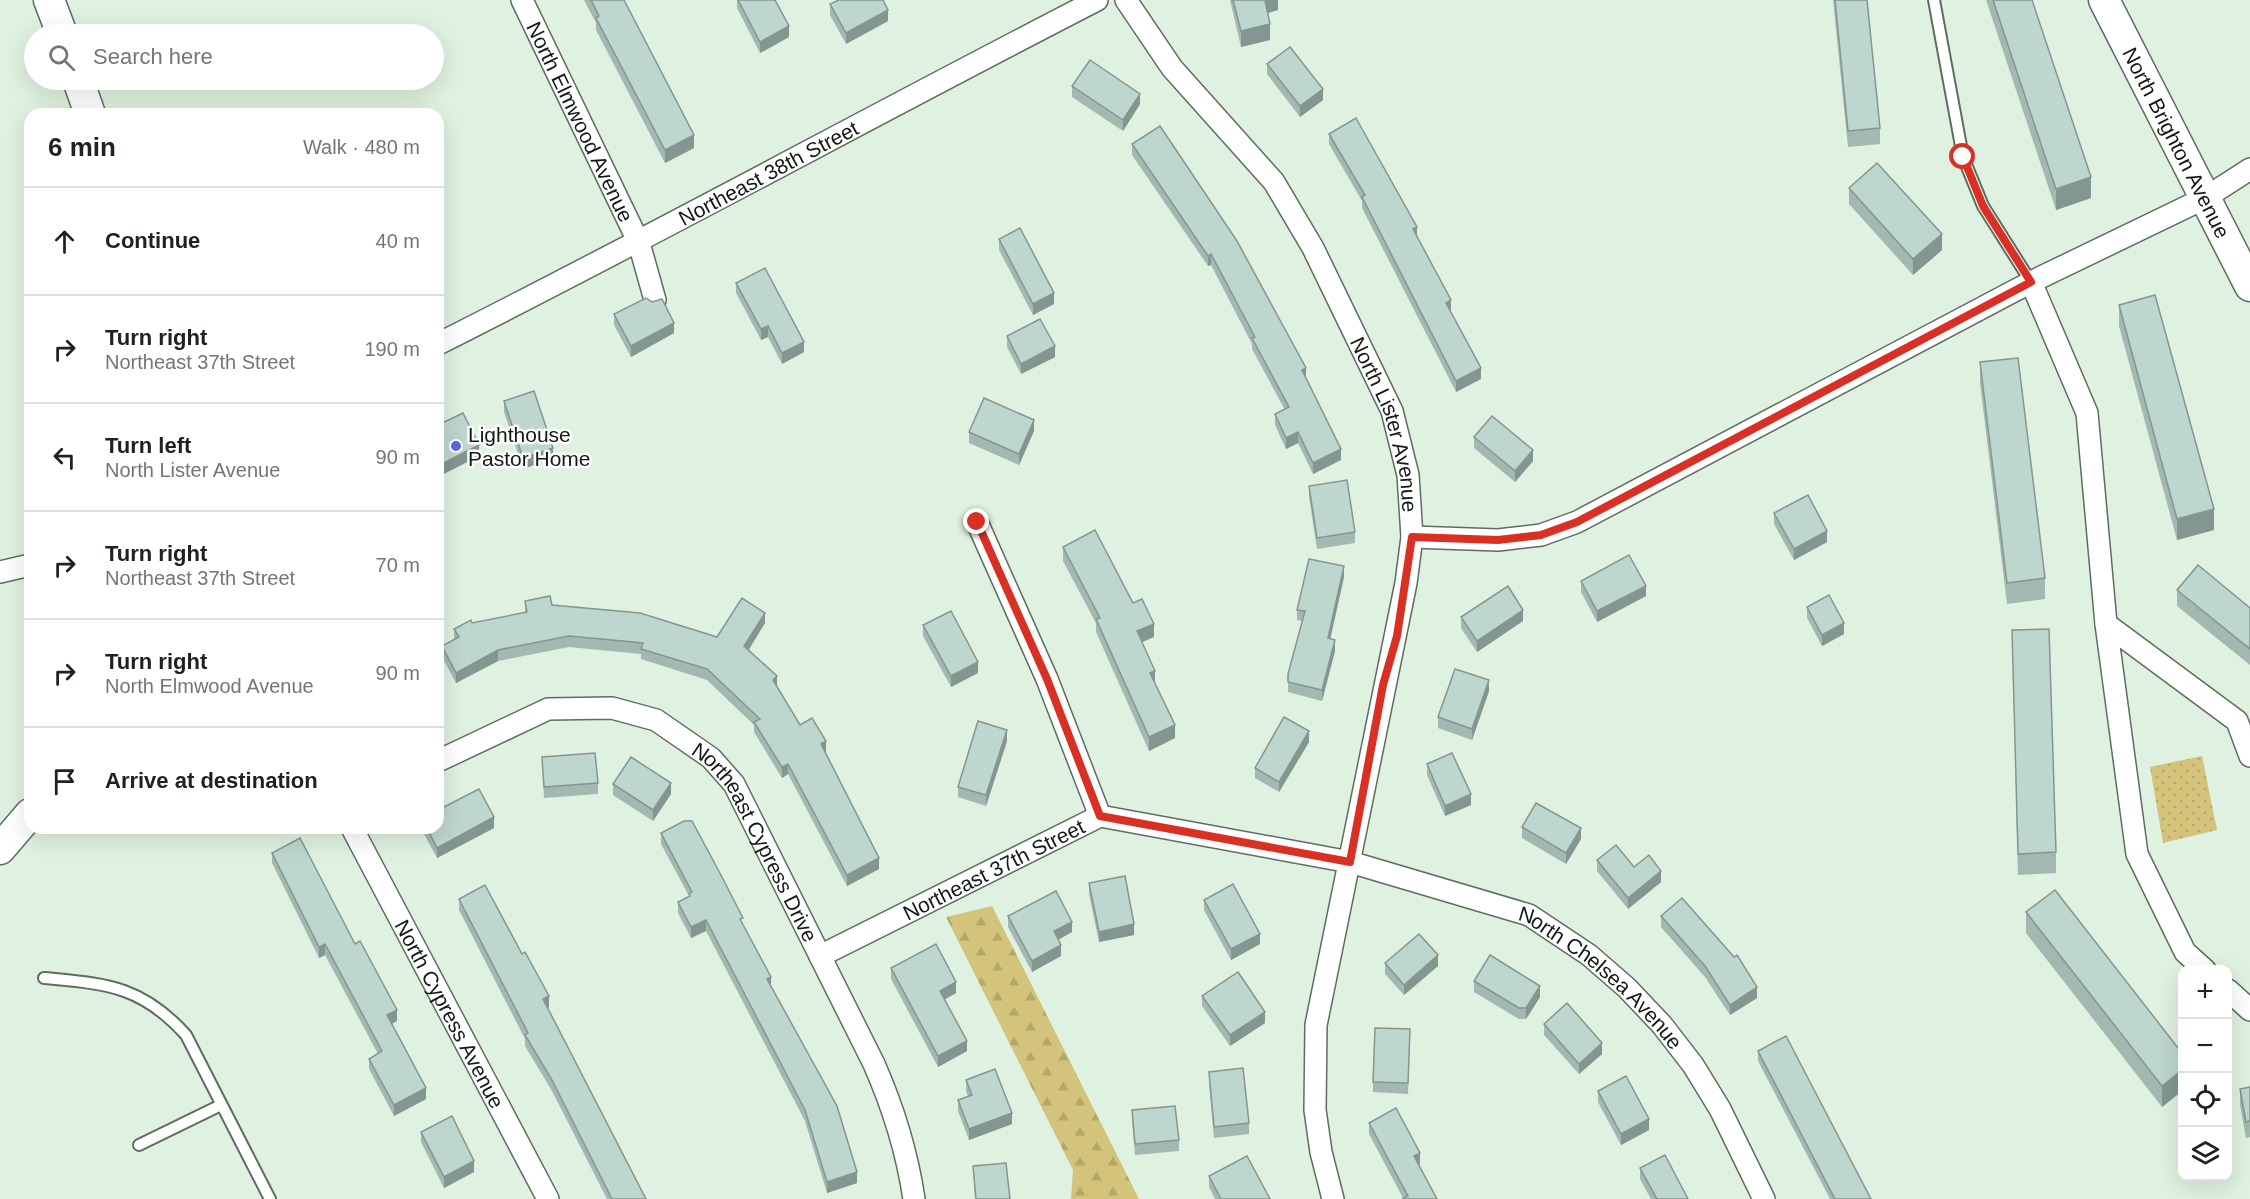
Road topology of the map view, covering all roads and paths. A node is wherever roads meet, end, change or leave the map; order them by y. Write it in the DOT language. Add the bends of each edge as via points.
graph roads {
  1 [pos="49,0"];
  2 [pos="522,0"];
  3 [pos="1097,0"];
  4 [pos="1126,0"];
  5 [pos="1934,0"];
  6 [pos="2104,0"];
  7 [pos="58,24"];
  8 [pos="82,90"];
  9 [pos="88,108"];
  10 [pos="2250,169"];
  11 [pos="2205,198"];
  12 [pos="639,243"];
  13 [pos="2031,282"];
  14 [pos="2250,286"];
  15 [pos="655,300"];
  16 [pos="444,341"];
  17 [pos="977,522"];
  18 [pos="1412,537"];
  19 [pos="24,566"];
  20 [pos="0,572"];
  21 [pos="2106,624"];
  22 [pos="2250,756"];
  23 [pos="444,758"];
  24 [pos="1100,816"];
  25 [pos="24,821"];
  26 [pos="355,834"];
  27 [pos="0,849"];
  28 [pos="1350,862"];
  29 [pos="820,956"];
  30 [pos="2200,965"];
  31 [pos="44,978"];
  32 [pos="2232,994"];
  33 [pos="2250,1010"];
  34 [pos="220,1105"];
  35 [pos="139,1145"];
  36 [pos="270,1199"];
  37 [pos="548,1199"];
  38 [pos="914,1199"];
  39 [pos="1333,1199"];
  40 [pos="1764,1199"];
  1 -- 7 [label="main road"];
  2 -- 12 [label="street, North Elmwood Avenue"];
  3 -- 12 [label="street, Northeast 38th Street"];
  4 -- 18 [label="street, North Lister Avenue" via="1172,68 1274,182 1313,248 1392,411 1408,475"];
  5 -- 13 [label="lane" via="1963,157 1983,206"];
  6 -- 11 [label="main road, North Brighton Avenue"];
  8 -- 9 [label="main road"];
  10 -- 11 [label="street"];
  11 -- 13 [label="street"];
  11 -- 14 [label="main road, North Brighton Avenue"];
  12 -- 15 [label="street, North Elmwood Avenue"];
  12 -- 16 [label="street, Northeast 38th Street"];
  13 -- 18 [label="street" via="1577,522 1541,535 1498,540"];
  13 -- 21 [label="street" via="2086,413"];
  17 -- 24 [label="street" via="1047,679"];
  18 -- 28 [label="street, North Lister Avenue" via="1397,636 1383,685"];
  19 -- 20 [label="street"];
  21 -- 22 [label="street" via="2237,721"];
  21 -- 30 [label="street" via="2137,854 2185,952"];
  23 -- 29 [label="street, Northeast Cypress Drive" via="548,709 612,708 656,720 711,758 734,784"];
  24 -- 28 [label="street, Northeast 37th Street"];
  24 -- 29 [label="street, Northeast 37th Street"];
  25 -- 27 [label="main road"];
  26 -- 37 [label="street, North Cypress Avenue"];
  28 -- 39 [label="street, North Lister Avenue" via="1323,982 1313,1067 1321,1152"];
  28 -- 40 [label="street, North Chelsea Avenue" via="1529,915 1589,955 1662,1025 1693,1065 1720,1109"];
  29 -- 38 [label="street, Northeast Cypress Drive" via="889,1098"];
  31 -- 34 [label="lane" via="105,984 135,993 170,1017 186,1035"];
  32 -- 33 [label="street"];
  34 -- 35 [label="lane"];
  34 -- 36 [label="lane"];
}
